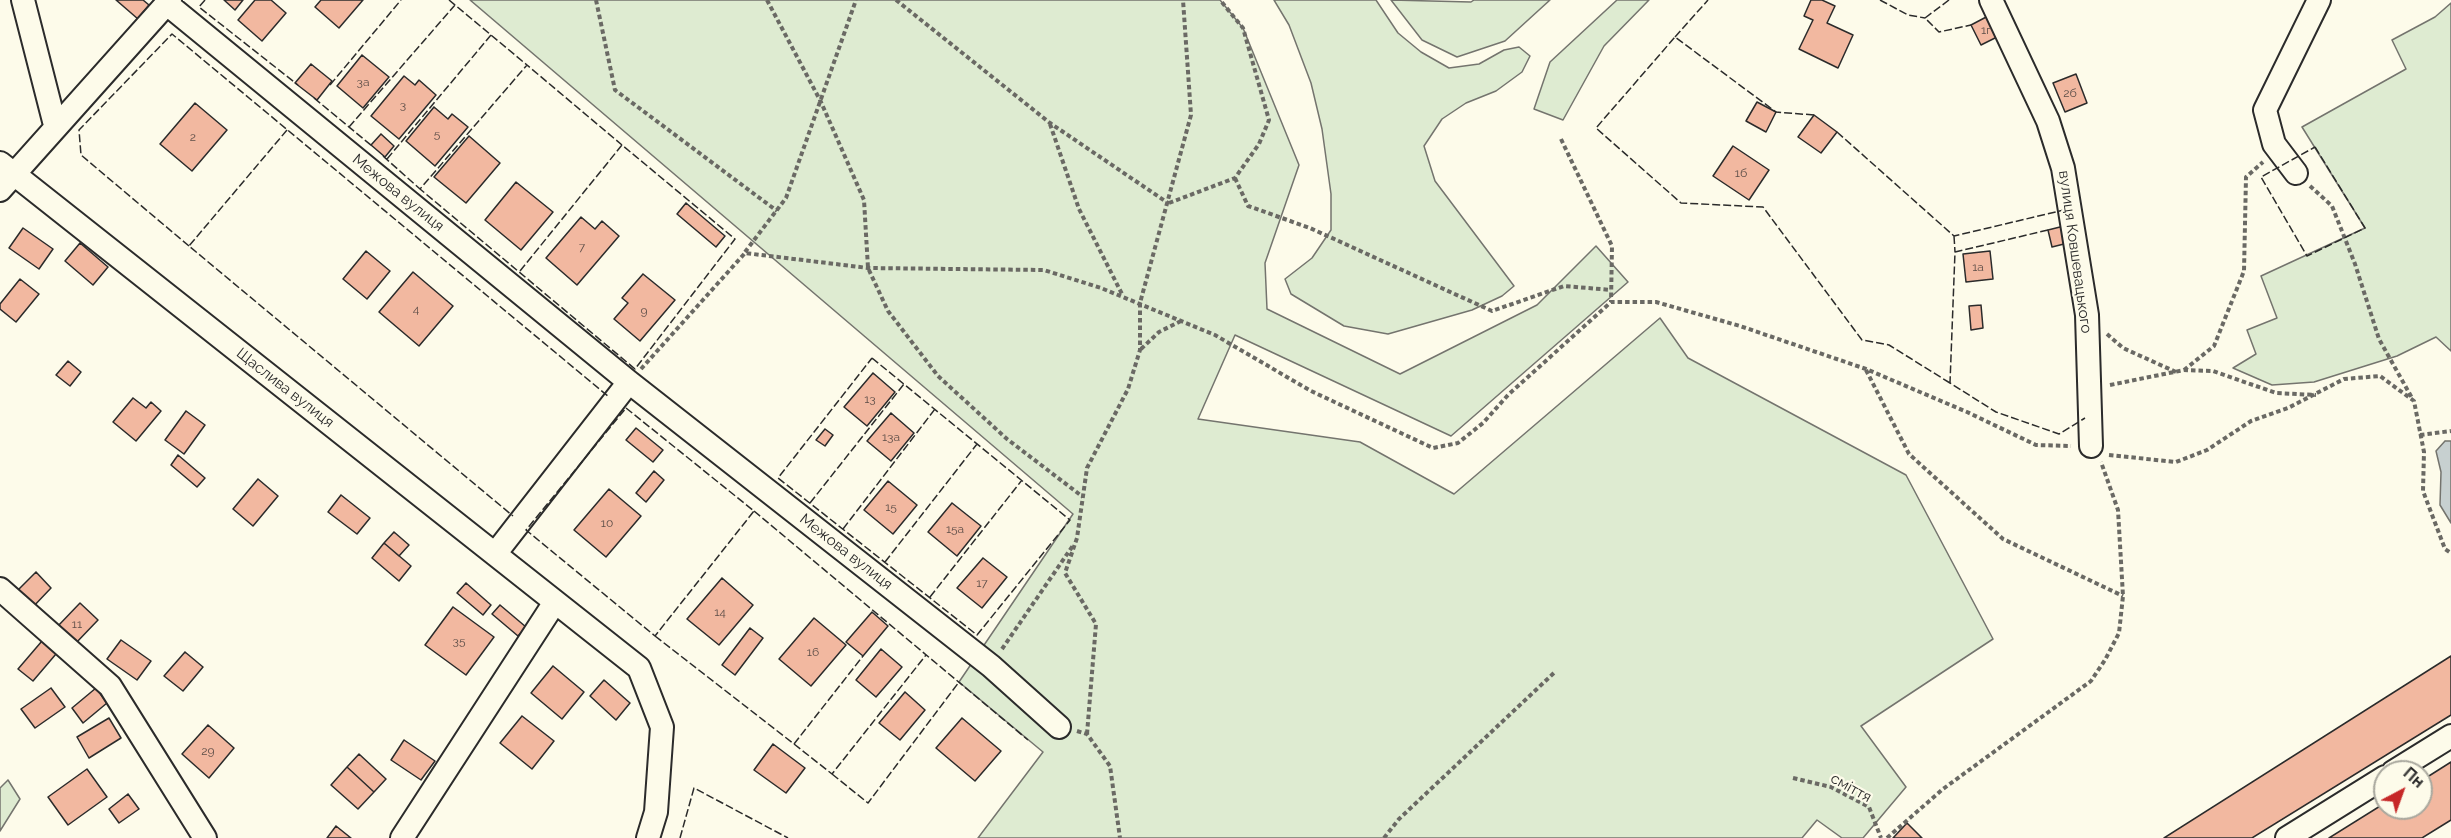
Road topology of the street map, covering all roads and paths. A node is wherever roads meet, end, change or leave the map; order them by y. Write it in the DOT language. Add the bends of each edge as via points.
graph roads {
  1 [pos="23,0"];
  2 [pos="596,0"];
  3 [pos="767,0"];
  4 [pos="856,0"];
  5 [pos="896,0"];
  6 [pos="1183,0"];
  7 [pos="1220,0"];
  8 [pos="1991,0"];
  9 [pos="2319,0"];
  10 [pos="168,2"];
  11 [pos="821,102"];
  12 [pos="1050,123"];
  13 [pos="55,125"];
  14 [pos="1561,139"];
  15 [pos="2274,144"];
  16 [pos="2296,173"];
  17 [pos="5,176"];
  18 [pos="1235,178"];
  19 [pos="1168,203"];
  20 [pos="777,211"];
  21 [pos="745,253"];
  22 [pos="868,268"];
  23 [pos="1611,290"];
  24 [pos="1123,297"];
  25 [pos="1611,302"];
  26 [pos="1140,303"];
  27 [pos="2087,315"];
  28 [pos="1181,321"];
  29 [pos="1140,350"];
  30 [pos="1866,369"];
  31 [pos="2184,370"];
  32 [pos="2176,372"];
  33 [pos="629,382"];
  34 [pos="2090,390"];
  35 [pos="2316,395"];
  36 [pos="2414,401"];
  37 [pos="2451,430"];
  38 [pos="2420,435"];
  39 [pos="2091,446"];
  40 [pos="1083,497"];
  41 [pos="1077,538"];
  42 [pos="2451,553"];
  43 [pos="495,554"];
  44 [pos="0,589"];
  45 [pos="2123,596"];
  46 [pos="555,602"];
  47 [pos="991,666"];
  48 [pos="1556,671"];
  49 [pos="1059,727"];
  50 [pos="2451,736"];
  51 [pos="2412,760"];
  52 [pos="1793,778"];
  53 [pos="2373,784"];
  54 [pos="205,838"];
  55 [pos="402,838"];
  56 [pos="648,838"];
  57 [pos="1120,838"];
  58 [pos="1384,838"];
  59 [pos="1881,838"];
  60 [pos="1887,838"];
  61 [pos="2287,838"];
  1 -- 13 [label="street"];
  2 -- 20 [label="path" via="615,90"];
  3 -- 11 [label="path"];
  4 -- 11 [label="path"];
  5 -- 12 [label="path"];
  6 -- 19 [label="path" via="1191,116"];
  7 -- 18 [label="path" via="1243,28 1269,120 1259,144"];
  8 -- 27 [label="street, вулиця Ковшевацького" via="2048,121 2063,168"];
  9 -- 15 [label="street" via="2265,110"];
  10 -- 13 [label="street, Межова вулиця"];
  10 -- 33 [label="street, Межова вулиця"];
  11 -- 20 [label="path" via="786,198"];
  11 -- 22 [label="path" via="864,200"];
  12 -- 19 [label="path"];
  12 -- 24 [label="path" via="1079,209"];
  13 -- 17 [label="street, Межова вулиця"];
  14 -- 23 [label="path" via="1611,246"];
  15 -- 16 [label="street"];
  15 -- 31 [label="path" via="2269,156 2246,177 2244,271 2214,346"];
  16 -- 36 [label="path" via="2332,206 2379,339"];
  17 -- 43 [label="street, Щаслива вулиця"];
  18 -- 19 [label="path"];
  18 -- 23 [label="path" via="1248,206 1310,228 1492,311 1564,286"];
  19 -- 26 [label="path"];
  20 -- 21 [label="path"];
  21 -- 22 [label="path"];
  21 -- 33 [label="path"];
  22 -- 24 [label="path" via="1044,270"];
  22 -- 40 [label="path" via="888,311 938,376 1007,439"];
  23 -- 25 [label="path"];
  24 -- 26 [label="path"];
  25 -- 28 [label="path" via="1508,395 1483,423 1458,443 1433,447 1311,391 1215,335"];
  25 -- 30 [label="path" via="1656,302"];
  26 -- 28 [label="path"];
  26 -- 29 [label="path"];
  27 -- 32 [label="path" via="2123,348"];
  27 -- 34 [label="street, вулиця Ковшевацького"];
  28 -- 29 [label="path" via="1159,332"];
  29 -- 40 [label="path" via="1128,388 1087,468"];
  30 -- 39 [label="path" via="2036,445"];
  30 -- 45 [label="path" via="1909,454 2002,539"];
  31 -- 32 [label="path"];
  31 -- 35 [label="path" via="2213,371 2276,393"];
  32 -- 34 [label="path"];
  33 -- 43 [label="street"];
  33 -- 47 [label="street, Межова вулиця"];
  34 -- 39 [label="street, вулиця Ковшевацького"];
  35 -- 36 [label="path" via="2344,379 2380,376"];
  35 -- 39 [label="path" via="2251,421 2208,450 2176,462 2113,456"];
  36 -- 38 [label="path"];
  37 -- 38 [label="path"];
  38 -- 42 [label="path" via="2424,452 2423,491 2445,549"];
  39 -- 45 [label="path" via="2105,469 2118,510"];
  40 -- 41 [label="path"];
  41 -- 47 [label="path"];
  41 -- 57 [label="path" via="1065,573 1096,624 1087,734 1110,766"];
  43 -- 46 [label="street, Щаслива вулиця"];
  44 -- 54 [label="street" via="110,686"];
  45 -- 60 [label="path" via="2118,633 2091,681 1943,789"];
  46 -- 55 [label="street"];
  46 -- 56 [label="street, Щаслива вулиця" via="639,668 662,727 656,812"];
  47 -- 49 [label="street, Межова вулиця"];
  48 -- 58 [label="path" via="1399,819"];
  50 -- 51 [label="street"];
  52 -- 59 [label="path, сміття" via="1831,787 1869,807"];
  53 -- 61 [label="street"];
}
